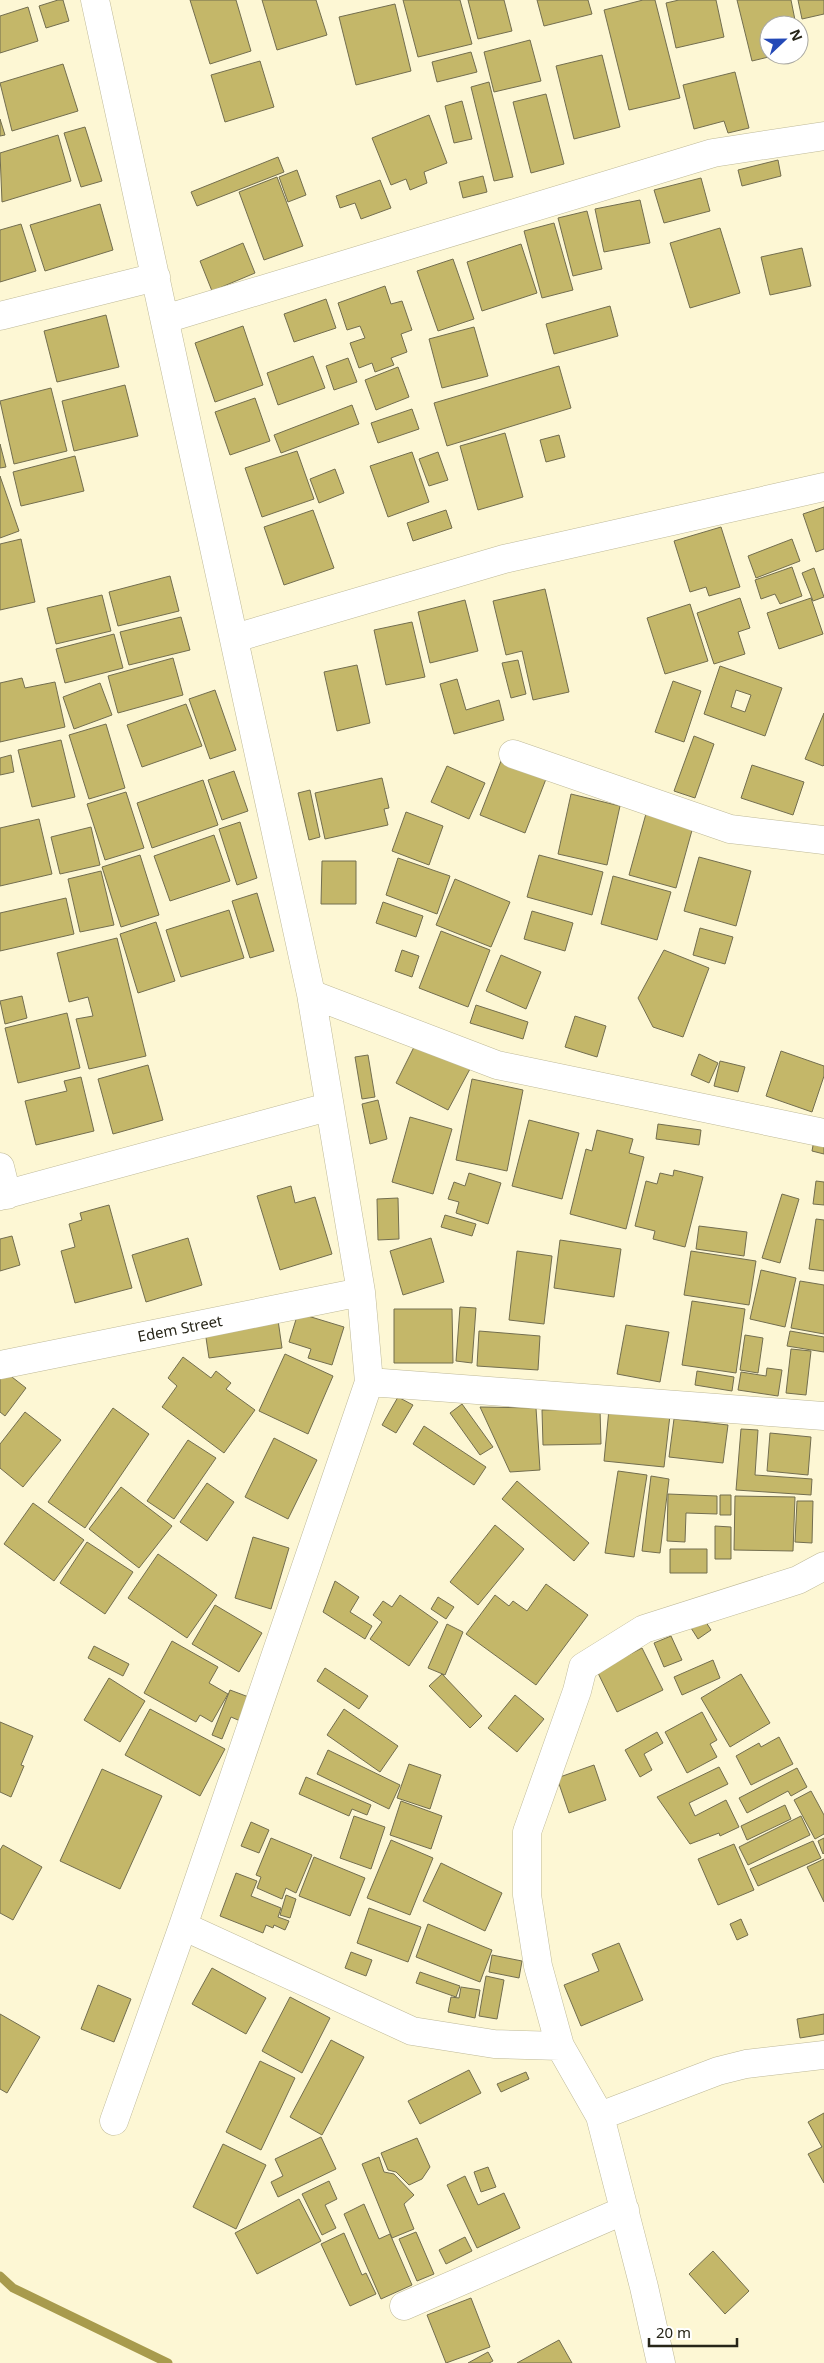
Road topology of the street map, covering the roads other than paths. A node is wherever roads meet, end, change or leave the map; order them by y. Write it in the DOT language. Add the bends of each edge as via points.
graph roads {
  1 [pos="95,0"];
  2 [pos="824,136"];
  3 [pos="156,278"];
  4 [pos="0,316"];
  5 [pos="165,319"];
  6 [pos="824,486"];
  7 [pos="235,638"];
  8 [pos="513,754"];
  9 [pos="824,840"];
  10 [pos="310,994"];
  11 [pos="328,1107"];
  12 [pos="824,1133"];
  13 [pos="0,1168"];
  14 [pos="3,1195"];
  15 [pos="361,1292"];
  16 [pos="0,1365"];
  17 [pos="369,1382"];
  18 [pos="824,1416"];
  19 [pos="824,1566"];
  20 [pos="183,1926"];
  21 [pos="560,2046"];
  22 [pos="824,2055"];
  23 [pos="600,2116"];
  24 [pos="114,2121"];
  25 [pos="624,2210"];
  26 [pos="404,2306"];
  27 [pos="661,2363"];
  1 -- 3 [label="street"];
  2 -- 5 [label="street" via="713,153"];
  3 -- 4 [label="street"];
  3 -- 5 [label="street"];
  5 -- 7 [label="street"];
  6 -- 7 [label="street" via="504,559"];
  7 -- 10 [label="street"];
  8 -- 9 [label="street" via="730,829"];
  10 -- 11 [label="street"];
  10 -- 12 [label="street" via="497,1066"];
  11 -- 14 [label="street"];
  11 -- 15 [label="street"];
  13 -- 14 [label="street"];
  15 -- 16 [label="street, Edem Street"];
  15 -- 17 [label="street"];
  17 -- 18 [label="street"];
  17 -- 20 [label="street"];
  19 -- 21 [label="street" via="798,1580 644,1629 583,1667 527,1832 527,1895 531,1922 538,1966"];
  20 -- 21 [label="street" via="412,2031 494,2044"];
  20 -- 24 [label="street"];
  21 -- 23 [label="street"];
  22 -- 23 [label="street" via="746,2064 718,2071"];
  23 -- 25 [label="street"];
  25 -- 26 [label="street"];
  25 -- 27 [label="street"];
}
